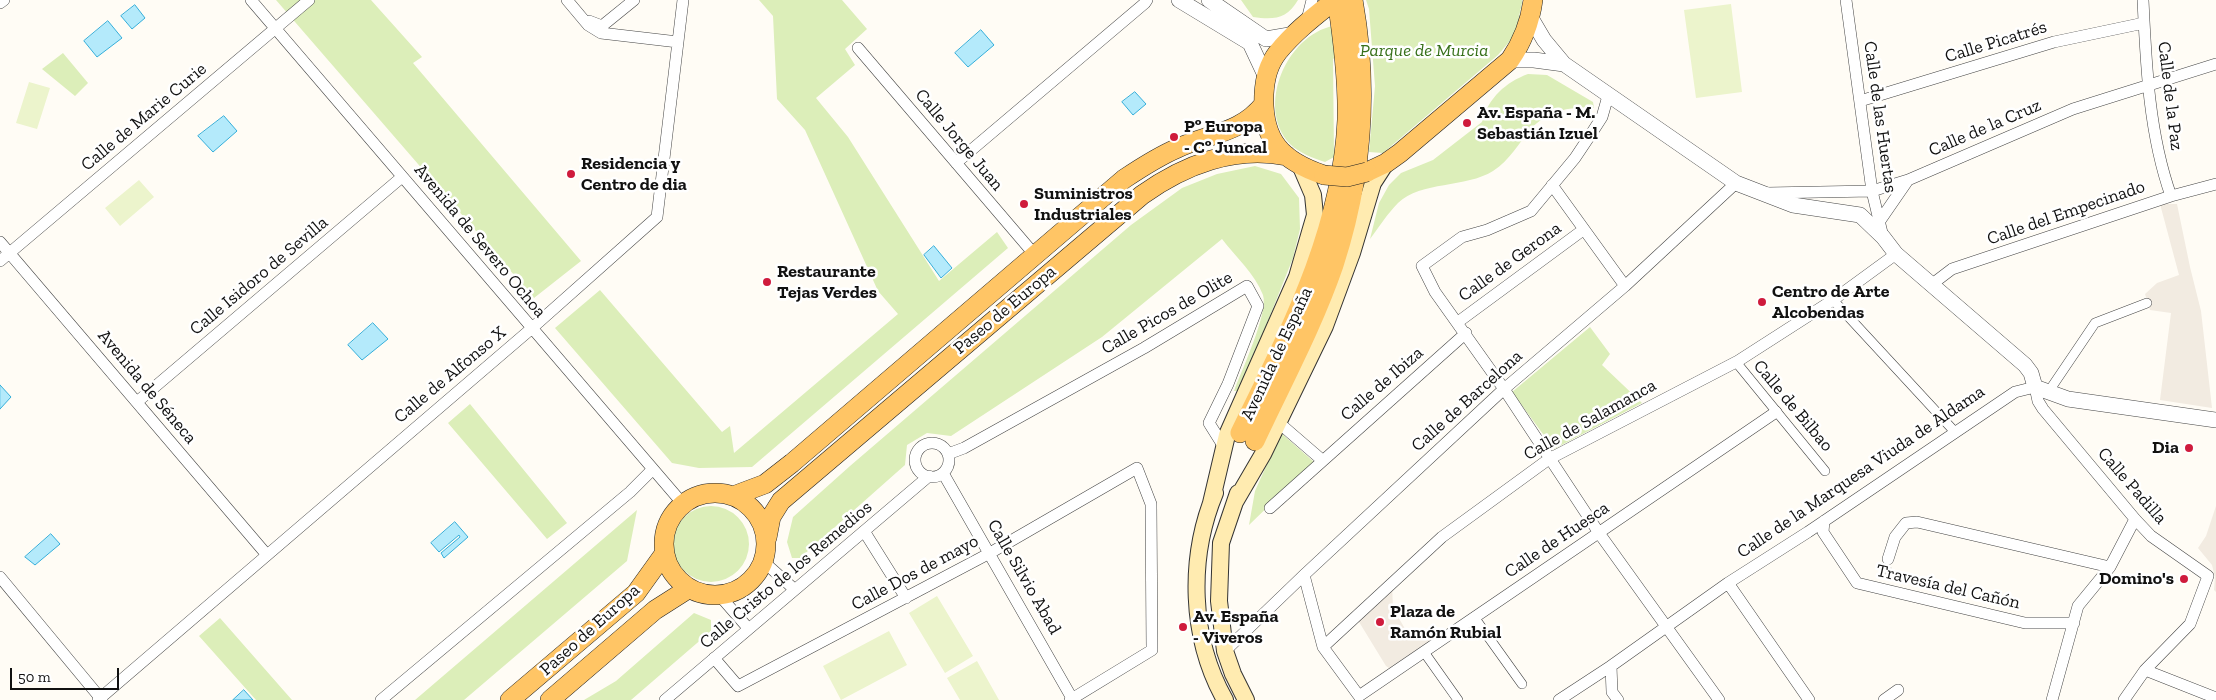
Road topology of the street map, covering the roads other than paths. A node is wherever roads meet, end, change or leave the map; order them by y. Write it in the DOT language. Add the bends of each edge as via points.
graph roads {
  1 [pos="4,0"];
  2 [pos="251,0"];
  3 [pos="309,0"];
  4 [pos="567,0"];
  5 [pos="634,0"];
  6 [pos="683,0"];
  7 [pos="1146,0"];
  8 [pos="1180,0"];
  9 [pos="1209,0"];
  10 [pos="1353,0"];
  11 [pos="1846,0"];
  12 [pos="2144,0"];
  13 [pos="1327,2"];
  14 [pos="0,3"];
  15 [pos="1532,9"];
  16 [pos="577,12"];
  17 [pos="2144,23"];
  18 [pos="276,29"];
  19 [pos="1300,29"];
  20 [pos="678,42"];
  21 [pos="858,48"];
  22 [pos="1510,60"];
  23 [pos="1564,64"];
  24 [pos="2216,64"];
  25 [pos="1265,75"];
  26 [pos="2148,84"];
  27 [pos="1608,96"];
  28 [pos="1860,101"];
  29 [pos="1264,104"];
  30 [pos="1294,162"];
  31 [pos="956,163"];
  32 [pos="1386,163"];
  33 [pos="402,177"];
  34 [pos="1908,180"];
  35 [pos="1736,183"];
  36 [pos="2216,184"];
  37 [pos="1552,185"];
  38 [pos="1872,191"];
  39 [pos="1762,193"];
  40 [pos="2171,196"];
  41 [pos="1879,222"];
  42 [pos="1583,230"];
  43 [pos="1883,237"];
  44 [pos="0,242"];
  45 [pos="10,253"];
  46 [pos="1034,254"];
  47 [pos="1896,254"];
  48 [pos="0,261"];
  49 [pos="1931,285"];
  50 [pos="1625,286"];
  51 [pos="1833,300"];
  52 [pos="2147,303"];
  53 [pos="1458,322"];
  54 [pos="531,329"];
  55 [pos="1466,333"];
  56 [pos="1736,362"];
  57 [pos="1504,389"];
  58 [pos="2042,389"];
  59 [pos="137,402"];
  60 [pos="1776,412"];
  61 [pos="2216,420"];
  62 [pos="1278,422"];
  63 [pos="1955,432"];
  64 [pos="1248,437"];
  65 [pos="1224,448"];
  66 [pos="948,454"];
  67 [pos="1549,459"];
  68 [pos="1322,460"];
  69 [pos="652,470"];
  70 [pos="1825,470"];
  71 [pos="943,473"];
  72 [pos="929,476"];
  73 [pos="733,496"];
  74 [pos="1235,502"];
  75 [pos="1211,503"];
  76 [pos="682,504"];
  77 [pos="1270,508"];
  78 [pos="2135,519"];
  79 [pos="1824,521"];
  80 [pos="864,531"];
  81 [pos="1599,533"];
  82 [pos="766,538"];
  83 [pos="990,553"];
  84 [pos="664,554"];
  85 [pos="267,556"];
  86 [pos="1888,559"];
  87 [pos="764,562"];
  88 [pos="2110,567"];
  89 [pos="1304,575"];
  90 [pos="0,577"];
  91 [pos="1884,577"];
  92 [pos="1728,583"];
  93 [pos="688,589"];
  94 [pos="794,589"];
  95 [pos="1881,589"];
  96 [pos="720,596"];
  97 [pos="906,598"];
  98 [pos="1474,618"];
  99 [pos="2074,623"];
  100 [pos="1667,627"];
  101 [pos="748,628"];
  102 [pos="1323,647"];
  103 [pos="1226,651"];
  104 [pos="1424,652"];
  105 [pos="714,658"];
  106 [pos="1611,666"];
  107 [pos="2146,670"];
  108 [pos="1522,684"];
  109 [pos="1898,690"];
  110 [pos="2216,698"];
  111 [pos="100,699"];
  112 [pos="381,700"];
  113 [pos="510,700"];
  114 [pos="550,700"];
  115 [pos="665,700"];
  116 [pos="1072,700"];
  117 [pos="1225,700"];
  118 [pos="1246,700"];
  119 [pos="1458,700"];
  120 [pos="1559,700"];
  121 [pos="1618,700"];
  122 [pos="1719,700"];
  123 [pos="1809,700"];
  124 [pos="1884,700"];
  125 [pos="2052,700"];
  126 [pos="2124,700"];
  1 -- 14 [label="street"];
  2 -- 18 [label="street, Avenida de Severo Ochoa"];
  3 -- 18 [label="street, Calle de Marie Curie"];
  4 -- 16 [label="street"];
  5 -- 16 [label="street" via="602,26 591,23"];
  6 -- 20 [label="street, Calle de Alfonso X"];
  7 -- 31 [label="street"];
  8 -- 25 [label="street" via="1250,43"];
  9 -- 19 [label="street" via="1266,39"];
  10 -- 64 [label="main road, Avenida de España" via="1361,56 1362,120 1343,232 1317,308"];
  11 -- 28 [label="street, Calle de las Huertas"];
  12 -- 17 [label="street, Calle de la Paz"];
  13 -- 19 [label="main road"];
  13 -- 64 [label="main road, Avenida de España" via="1345,57 1344,152 1328,228 1302,303"];
  15 -- 22 [label="main road, Paseo de Europa" via="1522,41"];
  15 -- 23 [label="street" via="1544,40"];
  16 -- 20 [label="street" via="588,25 601,33"];
  17 -- 26 [label="street, Calle de la Paz"];
  17 -- 28 [label="street, Calle Picatrés" via="2054,42"];
  18 -- 33 [label="street, Avenida de Severo Ochoa"];
  18 -- 45 [label="street, Calle de Marie Curie"];
  19 -- 25 [label="main road" via="1277,53"];
  20 -- 54 [label="street, Calle de Alfonso X" via="657,217"];
  21 -- 31 [label="street, Calle Jorge Juan"];
  22 -- 23 [label="street"];
  22 -- 32 [label="main road, Paseo de Europa"];
  23 -- 27 [label="street"];
  24 -- 26 [label="street, Calle de la Cruz"];
  25 -- 29 [label="main road"];
  26 -- 34 [label="street, Calle de la Cruz" via="2074,109"];
  26 -- 40 [label="street, Calle de la Paz" via="2153,123"];
  27 -- 35 [label="street"];
  27 -- 37 [label="street" via="1602,117 1593,132"];
  28 -- 38 [label="street, Calle de las Huertas"];
  29 -- 30 [label="main road" via="1272,141"];
  29 -- 46 [label="main road, Paseo de Europa" via="1253,117 1230,131 1179,147 1124,178"];
  30 -- 32 [label="main road, Paseo de Europa, bridge" via="1324,175 1347,177"];
  30 -- 65 [label="main road" via="1312,195 1315,215 1297,277 1242,399"];
  30 -- 82 [label="main road, Paseo de Europa" via="1268,152 1234,154 1162,180 787,495 771,517"];
  31 -- 46 [label="street, Calle Jorge Juan"];
  32 -- 62 [label="main road" via="1374,183 1324,326"];
  33 -- 54 [label="street, Avenida de Severo Ochoa"];
  33 -- 59 [label="street, Calle Isidoro de Sevilla"];
  34 -- 38 [label="street, Calle de la Cruz"];
  34 -- 41 [label="street"];
  35 -- 39 [label="street"];
  35 -- 50 [label="street, Calle de Barcelona"];
  36 -- 40 [label="street, Calle del Empecinado"];
  37 -- 42 [label="street"];
  37 -- 53 [label="street" via="1531,211 1462,237 1422,266 1435,292"];
  38 -- 39 [label="street, Calle de la Cruz"];
  38 -- 41 [label="street, Calle de las Huertas"];
  39 -- 43 [label="street" via="1793,205 1860,216"];
  40 -- 49 [label="street, Calle del Empecinado" via="1952,269"];
  41 -- 43 [label="street, Calle de las Huertas"];
  42 -- 50 [label="street"];
  42 -- 53 [label="street, Calle de Gerona"];
  43 -- 47 [label="street"];
  44 -- 45 [label="street, Avenida de Séneca"];
  45 -- 48 [label="street, Calle de Marie Curie"];
  45 -- 59 [label="street, Avenida de Séneca"];
  46 -- 73 [label="main road, Paseo de Europa" via="792,463 765,484"];
  47 -- 49 [label="street"];
  47 -- 51 [label="street, Calle de Salamanca"];
  49 -- 58 [label="street" via="2025,365"];
  50 -- 57 [label="street, Calle de Barcelona"];
  51 -- 56 [label="street, Calle de Salamanca"];
  51 -- 63 [label="street"];
  52 -- 58 [label="street" via="2095,323"];
  53 -- 55 [label="street"];
  54 -- 69 [label="street, Avenida de Severo Ochoa"];
  54 -- 85 [label="street, Calle de Alfonso X"];
  55 -- 57 [label="street"];
  55 -- 68 [label="street, Calle de Ibiza"];
  56 -- 60 [label="street, Calle de Bilbao"];
  56 -- 67 [label="street, Calle de Salamanca"];
  57 -- 67 [label="street"];
  57 -- 89 [label="street, Calle de Barcelona"];
  58 -- 61 [label="street" via="2068,399"];
  58 -- 63 [label="street, Calle de la Marquesa Viuda de Aldama" via="2015,392"];
  58 -- 78 [label="street, Calle Padilla" via="2038,401 2043,409"];
  59 -- 85 [label="street, Avenida de Séneca"];
  60 -- 70 [label="street, Calle de Bilbao"];
  60 -- 81 [label="street, Calle de Huesca"];
  62 -- 68 [label="street"];
  62 -- 74 [label="main road"];
  63 -- 79 [label="street, Calle de la Marquesa Viuda de Aldama"];
  64 -- 74 [label="main road, Avenida de España"];
  64 -- 75 [label="main road, Avenida de España"];
  65 -- 66 [label="street, Calle Picos de Olite" via="1209,424 1258,306 1247,286 1144,348"];
  65 -- 75 [label="main road"];
  66 -- 71 [label="street" via="949,463"];
  66 -- 72 [label="street" via="941,445 932,442 917,451 916,468"];
  67 -- 81 [label="street"];
  67 -- 102 [label="street, Calle de Salamanca" via="1442,538"];
  68 -- 77 [label="street, Calle de Ibiza"];
  69 -- 76 [label="street, Avenida de Severo Ochoa"];
  69 -- 112 [label="street" via="630,492"];
  71 -- 72 [label="street"];
  71 -- 83 [label="street, Calle Silvio Abad"];
  72 -- 80 [label="street, Calle Cristo de los Remedios"];
  73 -- 76 [label="main road" via="711,493"];
  73 -- 82 [label="main road" via="755,511"];
  74 -- 103 [label="main road, Avenida de España" via="1221,543 1218,572 1219,614"];
  75 -- 117 [label="main road, Avenida de España" via="1201,536 1196,594 1207,660"];
  76 -- 84 [label="main road" via="669,521 664,535"];
  78 -- 88 [label="street"];
  78 -- 107 [label="street, Calle Padilla" via="2151,536 2208,576 2190,624"];
  79 -- 92 [label="street, Calle de la Marquesa Viuda de Aldama"];
  79 -- 95 [label="street, Travesía del Cañón" via="1822,532 1857,583"];
  80 -- 94 [label="street, Calle Cristo de los Remedios"];
  80 -- 97 [label="street"];
  81 -- 98 [label="street, Calle de Huesca"];
  81 -- 100 [label="street"];
  82 -- 87 [label="main road"];
  83 -- 97 [label="street, Calle Dos de mayo"];
  83 -- 116 [label="street, Calle Silvio Abad"];
  83 -- 116 [label="street, Calle Dos de mayo" via="1137,468 1151,504 1152,650"];
  84 -- 93 [label="main road" via="676,578"];
  84 -- 113 [label="main road, Paseo de Europa" via="636,593"];
  85 -- 111 [label="street, Calle de Alfonso X"];
  86 -- 88 [label="street" via="1895,537 1906,523 1917,522"];
  87 -- 94 [label="street"];
  87 -- 96 [label="main road" via="747,585"];
  88 -- 99 [label="street" via="2078,606"];
  89 -- 102 [label="street"];
  89 -- 103 [label="street, Calle de Barcelona"];
  90 -- 111 [label="street"];
  91 -- 95 [label="street"];
  92 -- 100 [label="street, Calle de la Marquesa Viuda de Aldama"];
  92 -- 123 [label="street"];
  93 -- 96 [label="main road"];
  93 -- 114 [label="main road, Paseo de Europa" via="655,610"];
  94 -- 101 [label="street, Calle Cristo de los Remedios"];
  95 -- 99 [label="street, Travesía del Cañón" via="2025,623"];
  96 -- 101 [label="street"];
  97 -- 105 [label="street, Calle Dos de mayo" via="738,686"];
  98 -- 104 [label="street, Calle de Huesca"];
  98 -- 108 [label="street"];
  99 -- 125 [label="street"];
  100 -- 106 [label="street, Calle de la Marquesa Viuda de Aldama"];
  100 -- 122 [label="street"];
  101 -- 105 [label="street, Calle Cristo de los Remedios"];
  102 -- 104 [label="street, Calle de Huesca" via="1359,696"];
  103 -- 118 [label="main road, Avenida de España"];
  104 -- 119 [label="street"];
  105 -- 115 [label="street, Calle Cristo de los Remedios"];
  106 -- 120 [label="street, Calle de la Marquesa Viuda de Aldama"];
  106 -- 121 [label="street" via="1612,692"];
  107 -- 110 [label="street"];
  107 -- 126 [label="street"];
  109 -- 124 [label="street"];
}
